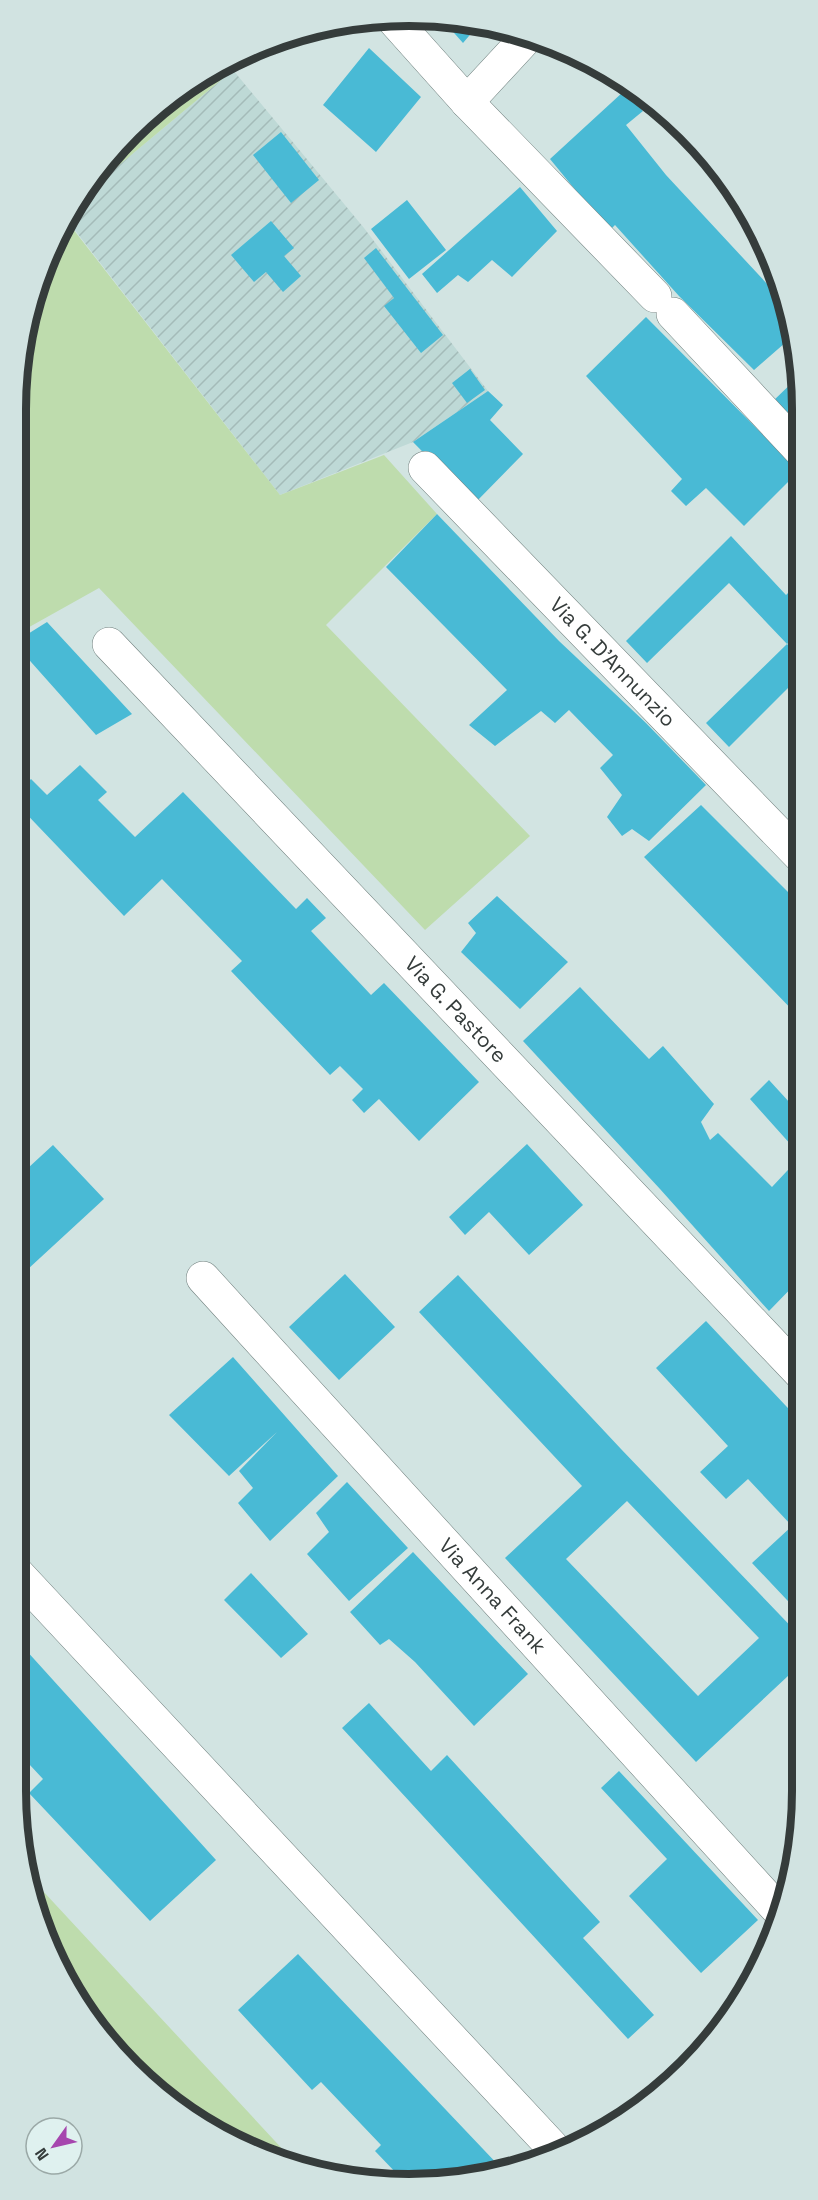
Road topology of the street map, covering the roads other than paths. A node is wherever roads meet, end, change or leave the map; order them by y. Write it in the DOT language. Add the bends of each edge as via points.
graph roads {
  1 [pos="398,26"];
  2 [pos="522,43"];
  3 [pos="467,102"];
  4 [pos="792,441"];
  5 [pos="425,468"];
  6 [pos="109,644"];
  7 [pos="792,848"];
  8 [pos="203,1278"];
  9 [pos="792,1364"];
  10 [pos="26,1583"];
  11 [pos="774,1906"];
  12 [pos="552,2146"];
  1 -- 3 [label="street"];
  2 -- 3 [label="street"];
  3 -- 4 [label="street"];
  5 -- 7 [label="street, Via G. D'Annunzio"];
  6 -- 9 [label="street, Via G. Pastore"];
  8 -- 11 [label="street, Via Anna Frank"];
  10 -- 12 [label="street"];
}
